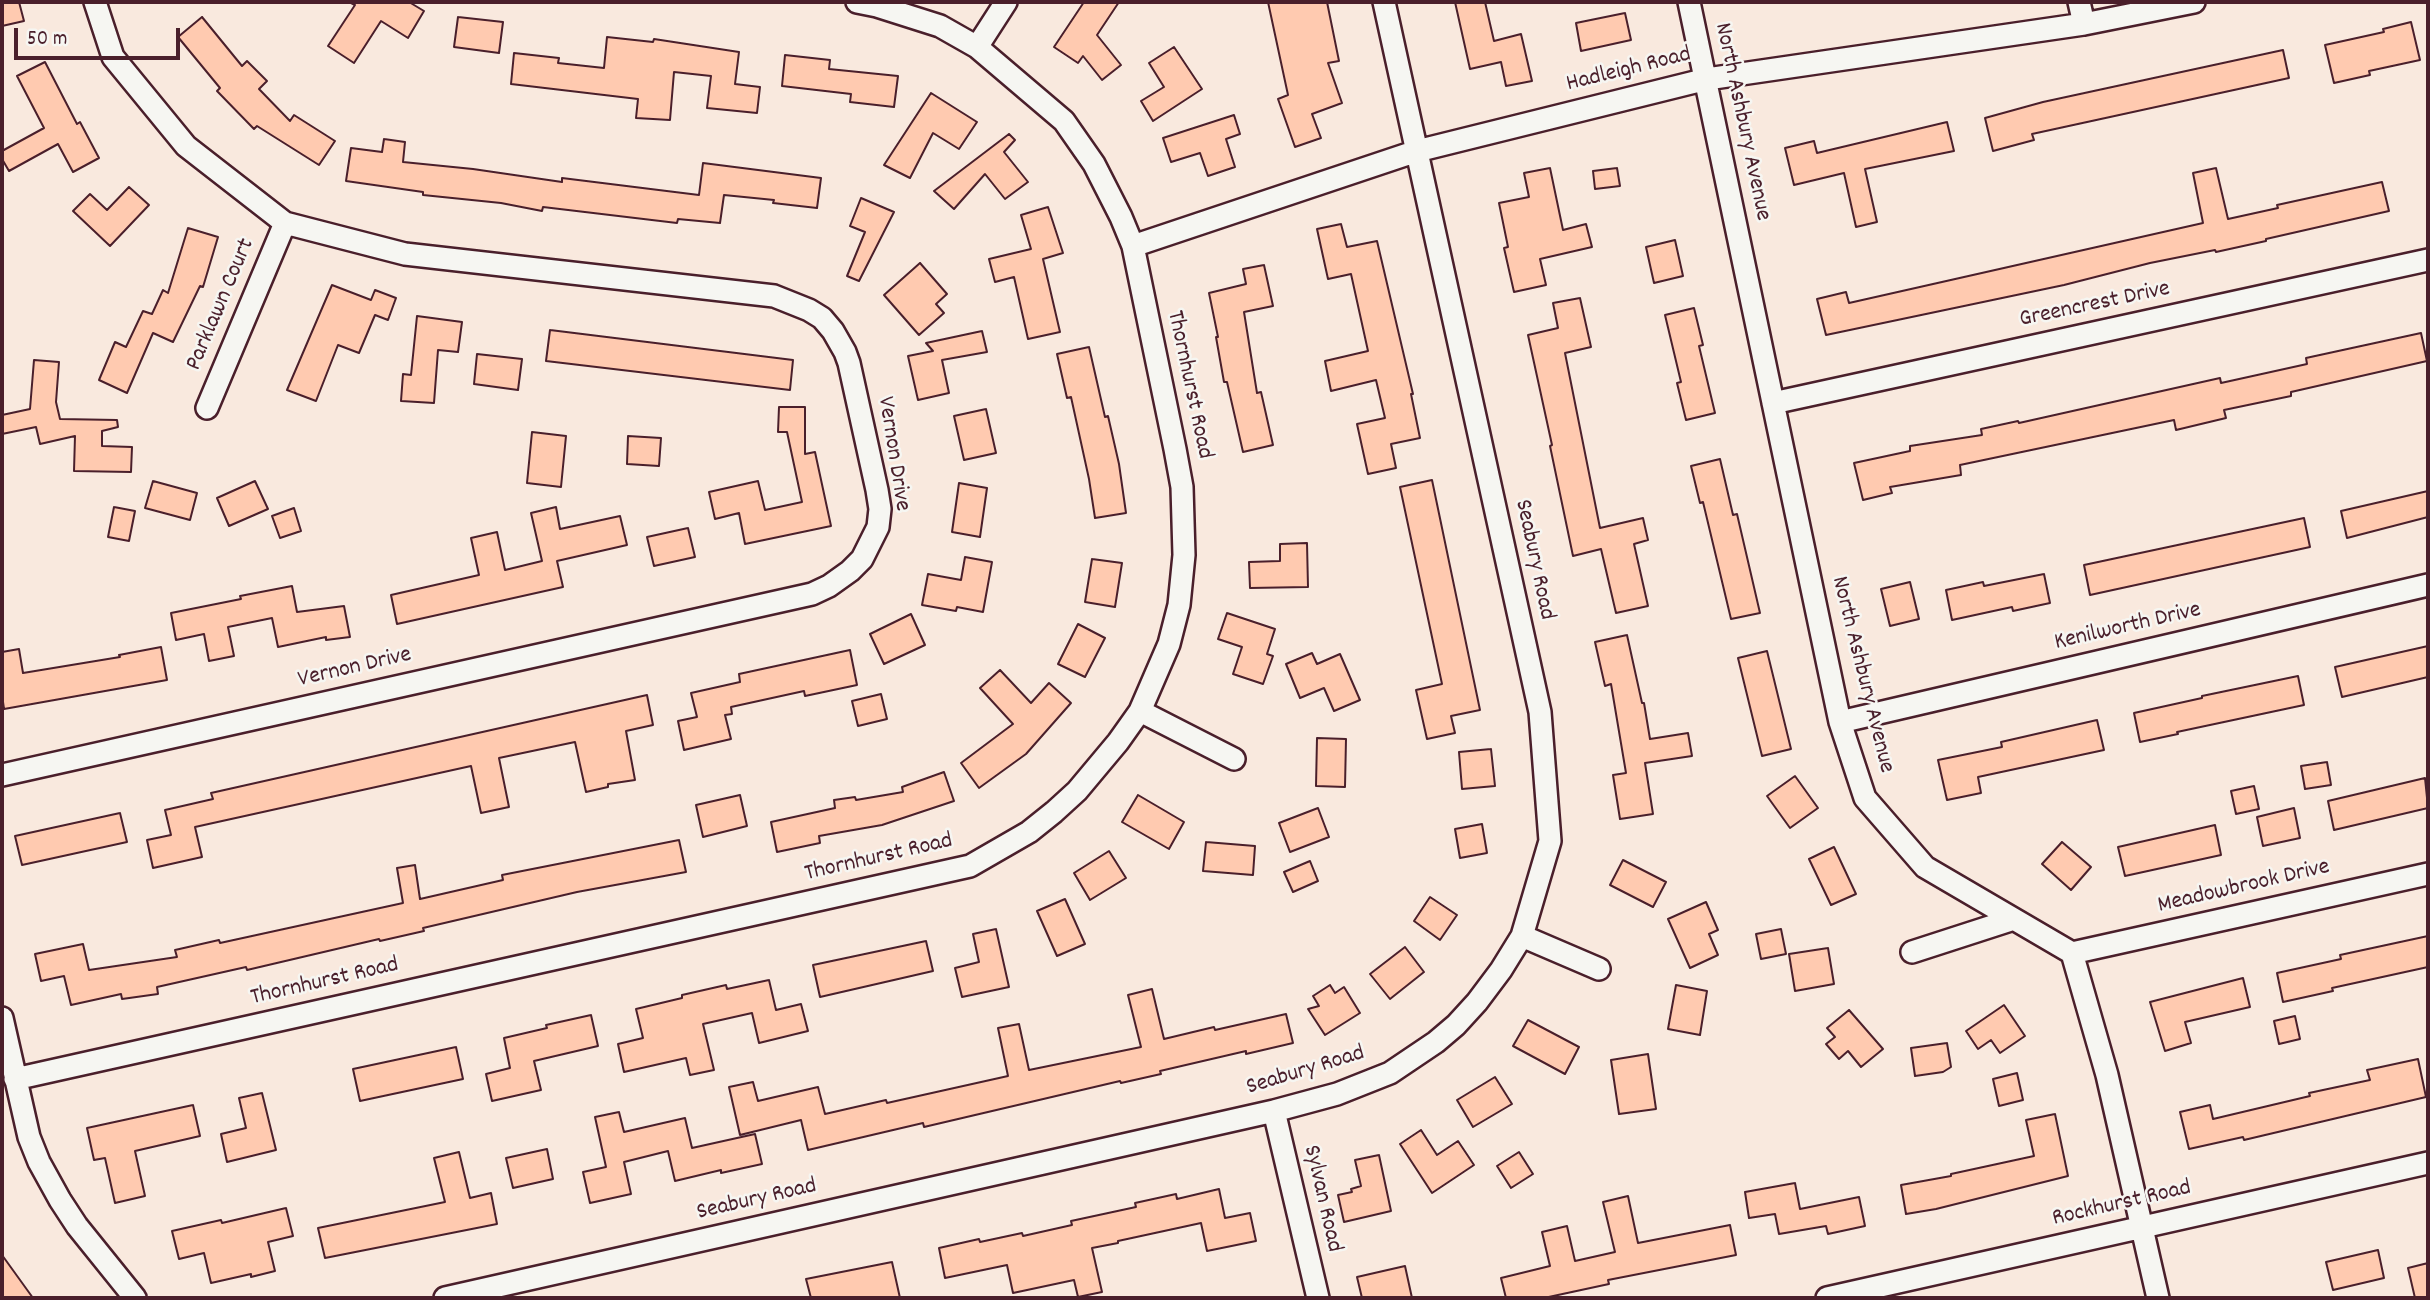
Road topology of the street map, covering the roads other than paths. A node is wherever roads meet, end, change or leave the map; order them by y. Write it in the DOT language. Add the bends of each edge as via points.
graph roads {
  1 [pos="95,2"];
  2 [pos="857,2"];
  3 [pos="1006,2"];
  4 [pos="1384,2"];
  5 [pos="1689,2"];
  6 [pos="2079,2"];
  7 [pos="2194,2"];
  8 [pos="2084,24"];
  9 [pos="977,47"];
  10 [pos="1706,79"];
  11 [pos="1417,150"];
  12 [pos="285,223"];
  13 [pos="1133,246"];
  14 [pos="2428,260"];
  15 [pos="1773,403"];
  16 [pos="207,408"];
  17 [pos="2428,585"];
  18 [pos="1140,711"];
  19 [pos="1840,722"];
  20 [pos="1234,759"];
  21 [pos="2,775"];
  22 [pos="2428,874"];
  23 [pos="2014,919"];
  24 [pos="1522,936"];
  25 [pos="1912,952"];
  26 [pos="2072,953"];
  27 [pos="1599,969"];
  28 [pos="2,1018"];
  29 [pos="15,1079"];
  30 [pos="1274,1111"];
  31 [pos="2428,1163"];
  32 [pos="2141,1227"];
  33 [pos="135,1298"];
  34 [pos="445,1298"];
  35 [pos="1318,1298"];
  36 [pos="1827,1298"];
  37 [pos="2158,1298"];
  1 -- 12 [label="street, Vernon Drive" via="113,58 186,146"];
  2 -- 9 [label="street, Thornhurst Road" via="940,26"];
  3 -- 9 [label="street"];
  4 -- 11 [label="street, Seabury Road"];
  5 -- 10 [label="street, North Ashbury Avenue"];
  6 -- 8 [label="street"];
  7 -- 8 [label="street, Hadleigh Road"];
  8 -- 10 [label="street, Hadleigh Road"];
  9 -- 13 [label="street, Thornhurst Road" via="1064,121 1094,164"];
  10 -- 11 [label="street, Hadleigh Road"];
  10 -- 15 [label="street, North Ashbury Avenue"];
  11 -- 13 [label="street, Hadleigh Road"];
  11 -- 24 [label="street, Seabury Road" via="1540,712 1550,841"];
  12 -- 16 [label="street, Parklawn Court"];
  12 -- 21 [label="street, Vernon Drive" via="405,254 774,296 809,310 833,331 849,363 880,509 871,545 850,572 812,594"];
  13 -- 18 [label="street, Thornhurst Road" via="1175,449 1184,519 1179,606"];
  14 -- 15 [label="street, Greencrest Drive"];
  15 -- 19 [label="street, North Ashbury Avenue"];
  17 -- 19 [label="street, Kenilworth Drive"];
  18 -- 20 [label="street"];
  18 -- 29 [label="street, Thornhurst Road" via="1099,767 1054,813 970,866"];
  19 -- 23 [label="street, North Ashbury Avenue" via="1865,798 1925,867"];
  22 -- 26 [label="street, Meadowbrook Drive"];
  23 -- 25 [label="street"];
  23 -- 26 [label="street, North Ashbury Avenue"];
  24 -- 27 [label="street"];
  24 -- 30 [label="street, Seabury Road" via="1477,1002 1412,1059 1364,1085"];
  26 -- 32 [label="street" via="2107,1075"];
  28 -- 29 [label="street"];
  29 -- 33 [label="street" via="29,1138 48,1180 77,1226"];
  30 -- 34 [label="street, Seabury Road"];
  30 -- 35 [label="street, Sylvan Road"];
  31 -- 32 [label="street, Rockhurst Road"];
  32 -- 36 [label="street, Rockhurst Road"];
  32 -- 37 [label="street"];
}
